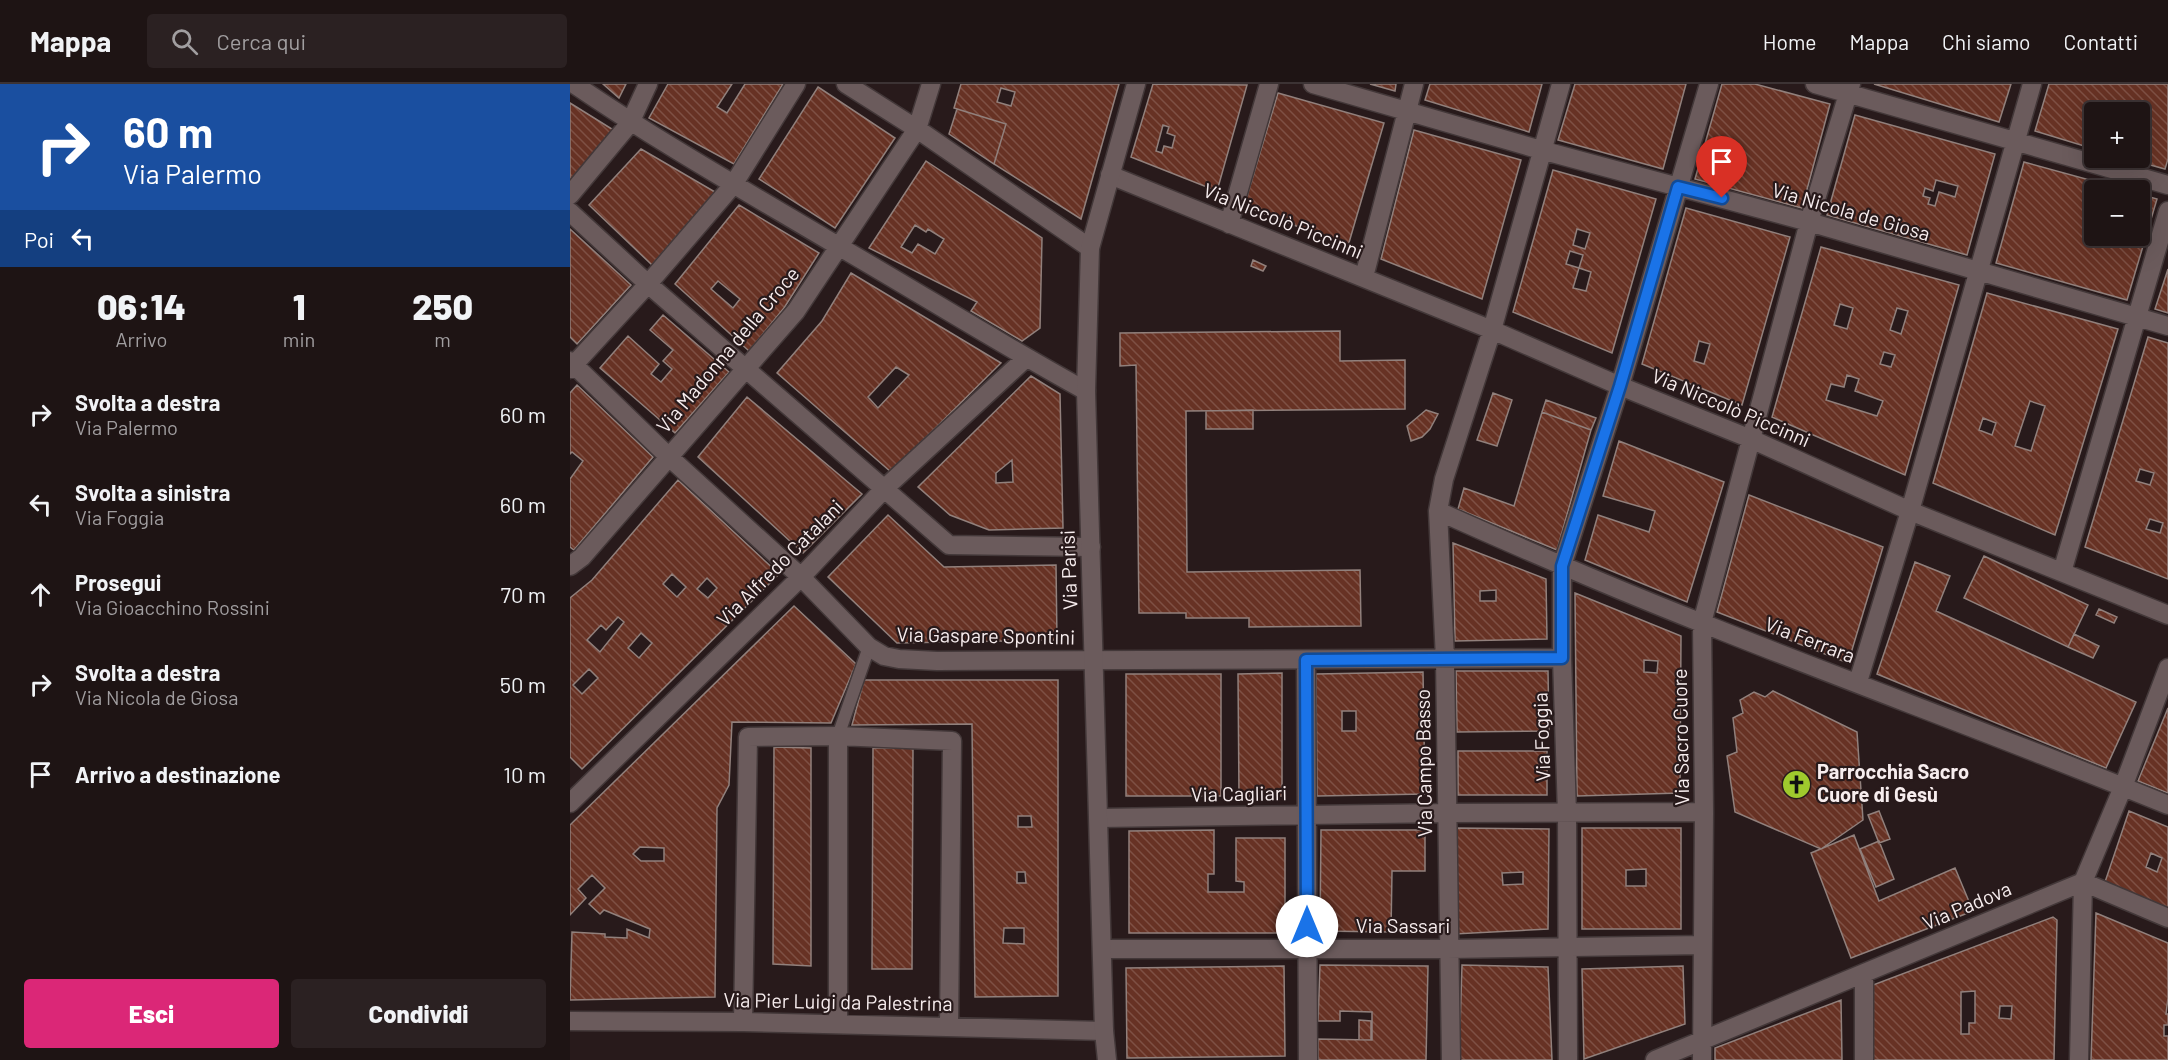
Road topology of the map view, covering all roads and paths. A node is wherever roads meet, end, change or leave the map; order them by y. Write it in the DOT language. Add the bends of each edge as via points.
graph roads {
  1 [pos="574,84"];
  2 [pos="648,84"];
  3 [pos="796,84"];
  4 [pos="846,84"];
  5 [pos="931,84"];
  6 [pos="1136,84"];
  7 [pos="1269,84"];
  8 [pos="1312,84"];
  9 [pos="1414,84"];
  10 [pos="1561,84"];
  11 [pos="1709,84"];
  12 [pos="1815,84"];
  13 [pos="2032,84"];
  14 [pos="1850,89"];
  15 [pos="1407,110"];
  16 [pos="630,123"];
  17 [pos="917,129"];
  18 [pos="2015,142"];
  19 [pos="1541,150"];
  20 [pos="1110,175"];
  21 [pos="733,185"];
  22 [pos="2168,185"];
  23 [pos="1678,187"];
  24 [pos="570,195"];
  25 [pos="2168,211"];
  26 [pos="570,212"];
  27 [pos="1809,222"];
  28 [pos="1229,224"];
  29 [pos="840,247"];
  30 [pos="1090,248"];
  31 [pos="1977,272"];
  32 [pos="1364,278"];
  33 [pos="648,284"];
  34 [pos="2137,317"];
  35 [pos="2168,326"];
  36 [pos="1492,330"];
  37 [pos="1026,358"];
  38 [pos="571,365"];
  39 [pos="746,368"];
  40 [pos="1620,386"];
  41 [pos="1086,391"];
  42 [pos="1750,440"];
  43 [pos="668,456"];
  44 [pos="885,488"];
  45 [pos="1438,511"];
  46 [pos="1910,511"];
  47 [pos="1091,547"];
  48 [pos="570,566"];
  49 [pos="1562,566"];
  50 [pos="2062,572"];
  51 [pos="801,577"];
  52 [pos="2168,615"];
  53 [pos="1702,623"];
  54 [pos="869,647"];
  55 [pos="1562,658"];
  56 [pos="1445,659"];
  57 [pos="1306,660"];
  58 [pos="1095,661"];
  59 [pos="2168,668"];
  60 [pos="1858,682"];
  61 [pos="838,736"];
  62 [pos="2122,787"];
  63 [pos="572,796"];
  64 [pos="2168,806"];
  65 [pos="1704,812"];
  66 [pos="1447,813"];
  67 [pos="1567,814"];
  68 [pos="1307,816"];
  69 [pos="1099,818"];
  70 [pos="2083,882"];
  71 [pos="2168,918"];
  72 [pos="1702,945"];
  73 [pos="1568,947"];
  74 [pos="1307,948"];
  75 [pos="1103,949"];
  76 [pos="1449,949"];
  77 [pos="1864,973"];
  78 [pos="570,1021"];
  79 [pos="743,1022"];
  80 [pos="838,1024"];
  81 [pos="950,1028"];
  82 [pos="1104,1031"];
  83 [pos="1703,1041"];
  84 [pos="1107,1060"];
  85 [pos="1308,1060"];
  86 [pos="1451,1060"];
  87 [pos="1568,1060"];
  88 [pos="1655,1060"];
  89 [pos="1702,1060"];
  90 [pos="1864,1060"];
  91 [pos="2079,1060"];
  1 -- 16 [label="street"];
  2 -- 16 [label="street"];
  3 -- 21 [label="street"];
  4 -- 17 [label="street"];
  5 -- 17 [label="street, Via Madonna della Croce"];
  6 -- 20 [label="street, Via Parisi"];
  7 -- 28 [label="street"];
  8 -- 15 [label="street, Via Nicola de Giosa"];
  9 -- 15 [label="street"];
  10 -- 19 [label="street, Via Campo Basso"];
  11 -- 23 [label="street, Via Foggia"];
  12 -- 14 [label="street"];
  13 -- 18 [label="street"];
  14 -- 18 [label="street"];
  14 -- 27 [label="street, Via Sacro Cuore"];
  15 -- 19 [label="street, Via Nicola de Giosa"];
  15 -- 32 [label="street"];
  16 -- 21 [label="street"];
  16 -- 24 [label="street"];
  17 -- 29 [label="street, Via Madonna della Croce"];
  17 -- 30 [label="street"];
  18 -- 22 [label="street"];
  18 -- 31 [label="street"];
  19 -- 23 [label="street, Via Nicola de Giosa"];
  19 -- 36 [label="street, Via Campo Basso"];
  20 -- 28 [label="street, Via Niccolò Piccinni"];
  20 -- 30 [label="street, Via Parisi"];
  21 -- 29 [label="street"];
  21 -- 33 [label="street"];
  23 -- 27 [label="street, Via Nicola de Giosa"];
  23 -- 40 [label="street, Via Foggia"];
  25 -- 34 [label="street"];
  26 -- 33 [label="street"];
  27 -- 31 [label="street, Via Nicola de Giosa"];
  27 -- 42 [label="street, Via Sacro Cuore"];
  28 -- 32 [label="street, Via Niccolò Piccinni"];
  29 -- 37 [label="street"];
  29 -- 39 [label="street, Via Madonna della Croce" via="796,311"];
  30 -- 41 [label="street, Via Parisi"];
  31 -- 34 [label="street, Via Nicola de Giosa"];
  31 -- 46 [label="street"];
  32 -- 36 [label="street, Via Niccolò Piccinni"];
  33 -- 38 [label="street"];
  33 -- 39 [label="street"];
  34 -- 35 [label="street, Via Nicola de Giosa"];
  34 -- 50 [label="street"];
  36 -- 40 [label="street, Via Niccolò Piccinni"];
  36 -- 45 [label="street, Via Campo Basso" via="1444,480"];
  37 -- 41 [label="street"];
  37 -- 44 [label="street, Via Alfredo Catalani"];
  38 -- 43 [label="street, Via Gaspare Spontini"];
  39 -- 43 [label="street, Via Madonna della Croce"];
  39 -- 44 [label="street"];
  40 -- 42 [label="street, Via Niccolò Piccinni"];
  40 -- 49 [label="street, Via Foggia"];
  41 -- 47 [label="street, Via Parisi"];
  42 -- 46 [label="street, Via Niccolò Piccinni"];
  42 -- 53 [label="street, Via Sacro Cuore"];
  43 -- 48 [label="street, Via Madonna della Croce"];
  43 -- 51 [label="street, Via Gaspare Spontini"];
  44 -- 47 [label="street" via="949,544"];
  44 -- 51 [label="street, Via Alfredo Catalani"];
  45 -- 49 [label="street, Via Ferrara"];
  45 -- 56 [label="street, Via Campo Basso"];
  46 -- 50 [label="street, Via Niccolò Piccinni"];
  46 -- 60 [label="street"];
  47 -- 58 [label="street, Via Parisi"];
  49 -- 53 [label="street, Via Ferrara"];
  49 -- 55 [label="street, Via Foggia"];
  50 -- 52 [label="street, Via Niccolò Piccinni"];
  51 -- 54 [label="street, Via Gaspare Spontini"];
  51 -- 63 [label="street, Via Alfredo Catalani"];
  53 -- 60 [label="street, Via Ferrara"];
  53 -- 65 [label="street, Via Sacro Cuore"];
  54 -- 58 [label="street, Via Gaspare Spontini" via="884,656 937,662"];
  54 -- 61 [label="lane"];
  55 -- 56 [label="street, Via Gaspare Spontini"];
  55 -- 67 [label="street, Via Foggia"];
  56 -- 57 [label="street, Via Gaspare Spontini"];
  56 -- 66 [label="street, Via Campo Basso"];
  57 -- 58 [label="street, Via Gaspare Spontini"];
  57 -- 68 [label="street"];
  58 -- 69 [label="street, Via Parisi"];
  59 -- 62 [label="street"];
  60 -- 62 [label="street, Via Ferrara"];
  61 -- 79 [label="street" via="748,737"];
  61 -- 80 [label="street"];
  61 -- 81 [label="street" via="952,741"];
  62 -- 64 [label="street, Via Ferrara"];
  62 -- 70 [label="street"];
  65 -- 67 [label="street, Via Cagliari"];
  65 -- 72 [label="street, Via Sacro Cuore"];
  66 -- 67 [label="street, Via Cagliari"];
  66 -- 68 [label="street, Via Cagliari"];
  66 -- 76 [label="street, Via Campo Basso"];
  67 -- 73 [label="street, Via Foggia"];
  68 -- 69 [label="street, Via Cagliari"];
  68 -- 74 [label="street"];
  69 -- 75 [label="street, Via Parisi"];
  70 -- 71 [label="street"];
  70 -- 77 [label="street, Via Padova"];
  70 -- 91 [label="street"];
  72 -- 73 [label="street, Via Sassari"];
  72 -- 83 [label="street, Via Sacro Cuore"];
  73 -- 76 [label="street, Via Sassari"];
  73 -- 87 [label="street, Via Foggia"];
  74 -- 75 [label="street, Via Sassari"];
  74 -- 76 [label="street, Via Sassari"];
  74 -- 85 [label="street"];
  75 -- 82 [label="street, Via Parisi"];
  76 -- 86 [label="street, Via Campo Basso"];
  77 -- 83 [label="street, Via Padova"];
  77 -- 90 [label="street"];
  78 -- 79 [label="street, Via Pier Luigi da Palestrina"];
  79 -- 80 [label="street, Via Pier Luigi da Palestrina"];
  80 -- 81 [label="street, Via Pier Luigi da Palestrina"];
  81 -- 82 [label="street, Via Pier Luigi da Palestrina"];
  82 -- 84 [label="street, Via Parisi"];
  83 -- 88 [label="street, Via Padova"];
  83 -- 89 [label="street, Via Sacro Cuore"];
}
